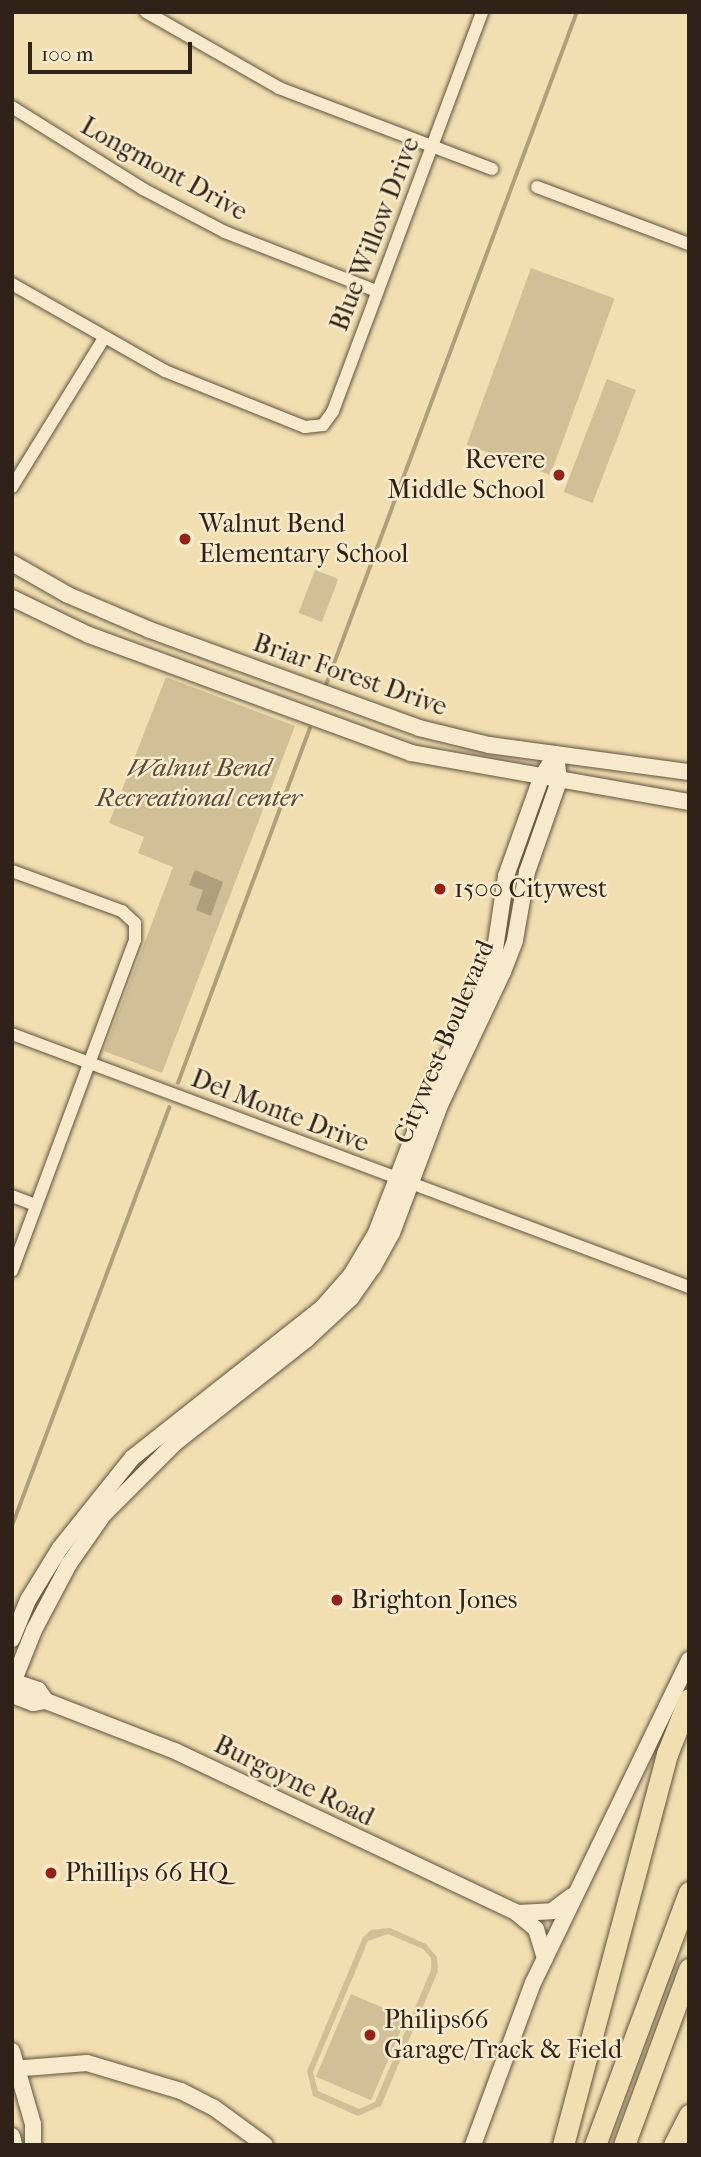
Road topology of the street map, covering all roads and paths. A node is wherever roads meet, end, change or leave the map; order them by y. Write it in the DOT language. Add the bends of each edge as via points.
graph roads {
  1 [pos="146,12"];
  2 [pos="482,12"];
  3 [pos="12,107"];
  4 [pos="433,147"];
  5 [pos="492,169"];
  6 [pos="537,187"];
  7 [pos="689,244"];
  8 [pos="12,284"];
  9 [pos="376,291"];
  10 [pos="104,338"];
  11 [pos="12,488"];
  12 [pos="12,563"];
  13 [pos="12,598"];
  14 [pos="269,674"];
  15 [pos="261,698"];
  16 [pos="419,728"];
  17 [pos="411,753"];
  18 [pos="556,754"];
  19 [pos="689,772"];
  20 [pos="541,778"];
  21 [pos="559,781"];
  22 [pos="689,802"];
  23 [pos="12,871"];
  24 [pos="12,1034"];
  25 [pos="89,1063"];
  26 [pos="403,1181"];
  27 [pos="12,1196"];
  28 [pos="36,1205"];
  29 [pos="12,1271"];
  30 [pos="689,1287"];
  31 [pos="12,1639"];
  32 [pos="689,1660"];
  33 [pos="13,1686"];
  34 [pos="689,1699"];
  35 [pos="581,1883"];
  36 [pos="689,1892"];
  37 [pos="517,1913"];
  38 [pos="545,1959"];
  39 [pos="689,1969"];
  40 [pos="12,2051"];
  41 [pos="15,2068"];
  42 [pos="689,2115"];
  43 [pos="12,2136"];
  44 [pos="255,2142"];
  45 [pos="14,2145"];
  46 [pos="33,2145"];
  47 [pos="473,2145"];
  48 [pos="563,2145"];
  49 [pos="595,2145"];
  50 [pos="624,2145"];
  51 [pos="674,2145"];
  1 -- 4 [label="street" via="279,88"];
  2 -- 4 [label="street, Blue Willow Drive"];
  3 -- 9 [label="street, Longmont Drive" via="143,190 225,232"];
  4 -- 5 [label="street"];
  4 -- 9 [label="street, Blue Willow Drive"];
  6 -- 7 [label="street"];
  8 -- 10 [label="street"];
  9 -- 10 [label="street, Blue Willow Drive" via="324,425 305,427 165,371"];
  10 -- 11 [label="street"];
  12 -- 14 [label="street, Briar Forest Drive" via="80,600"];
  13 -- 15 [label="street, Briar Forest Drive" via="89,635"];
  14 -- 15 [label="street"];
  14 -- 16 [label="street, Briar Forest Drive"];
  15 -- 17 [label="street, Briar Forest Drive"];
  16 -- 17 [label="street"];
  16 -- 18 [label="street, Briar Forest Drive" via="489,745"];
  17 -- 20 [label="street, Briar Forest Drive"];
  18 -- 19 [label="street, Briar Forest Drive"];
  18 -- 20 [label="street, Citywest Boulevard"];
  18 -- 21 [label="street, Citywest Boulevard"];
  20 -- 21 [label="street, Briar Forest Drive"];
  20 -- 26 [label="street, Citywest Boulevard" via="506,876 492,969 469,1021 438,1072"];
  21 -- 22 [label="street, Briar Forest Drive" via="667,794"];
  21 -- 26 [label="street, Citywest Boulevard" via="527,872 515,940 503,972"];
  23 -- 25 [label="street" via="122,911 135,923 135,940"];
  24 -- 25 [label="street, Del Monte Drive"];
  25 -- 26 [label="street, Del Monte Drive"];
  25 -- 28 [label="street"];
  26 -- 30 [label="street, Del Monte Drive"];
  26 -- 31 [label="street, Citywest Boulevard" via="351,1275 322,1308 132,1458 95,1499 28,1600"];
  26 -- 33 [label="street, Citywest Boulevard" via="392,1233 351,1298 306,1340 175,1443 104,1514 69,1564 33,1630"];
  27 -- 28 [label="street"];
  28 -- 29 [label="street"];
  32 -- 35 [label="street"];
  33 -- 37 [label="street, Burgoyne Road" via="37,1690 46,1701 175,1751"];
  34 -- 48 [label="highway" via="667,1754"];
  35 -- 37 [label="street, Burgoyne Road" via="552,1911"];
  35 -- 38 [label="street"];
  36 -- 49 [label="highway"];
  37 -- 38 [label="street, Burgoyne Road" via="536,1929"];
  38 -- 47 [label="street"];
  39 -- 50 [label="highway"];
  40 -- 41 [label="street"];
  41 -- 44 [label="street" via="87,2063 181,2091"];
  41 -- 46 [label="street"];
  42 -- 51 [label="highway"];
  43 -- 45 [label="street"];
}
